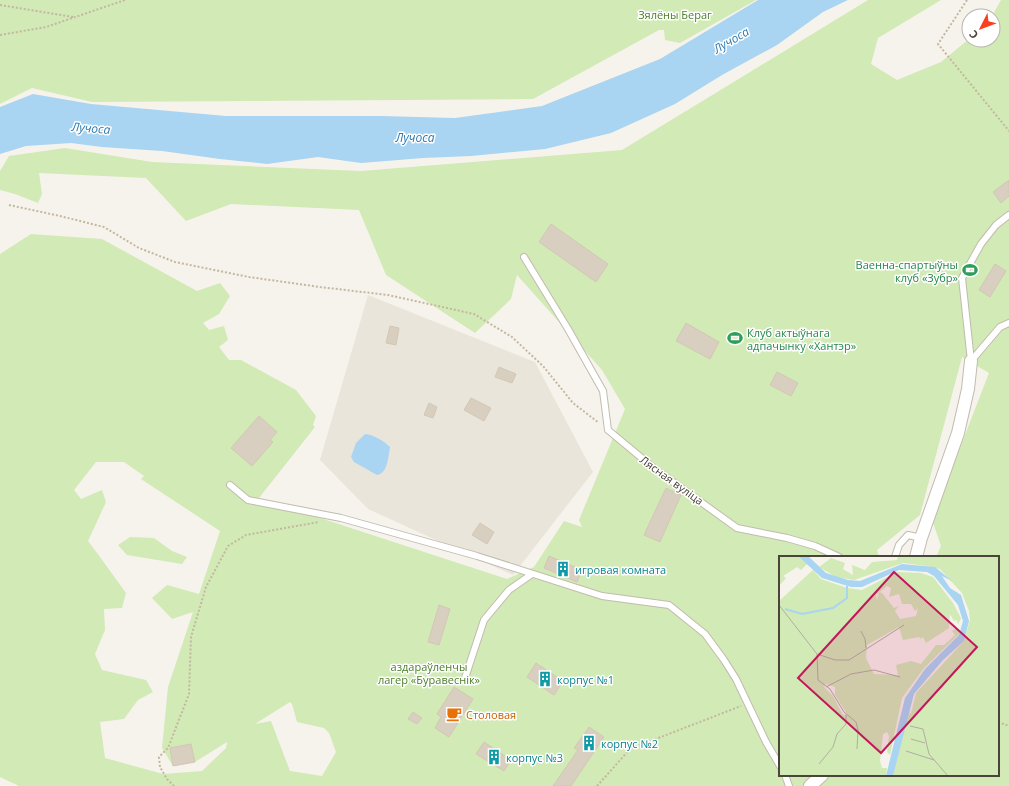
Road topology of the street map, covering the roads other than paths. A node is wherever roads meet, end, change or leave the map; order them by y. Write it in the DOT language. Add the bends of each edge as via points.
graph roads {
  1 [pos="1009,215"];
  2 [pos="524,257"];
  3 [pos="1009,323"];
  4 [pos="971,361"];
  5 [pos="230,485"];
  6 [pos="920,538"];
  7 [pos="837,556"];
  8 [pos="895,556"];
  9 [pos="916,556"];
  10 [pos="532,574"];
  11 [pos="465,678"];
  12 [pos="779,764"];
  13 [pos="785,776"];
  14 [pos="821,776"];
  15 [pos="789,786"];
  16 [pos="810,786"];
  1 -- 4 [label="lane" via="996,225 981,244 962,278"];
  2 -- 7 [label="lane, Лясная вуліца" via="603,391 608,430 655,469 737,528 787,538"];
  3 -- 4 [label="lane" via="1000,327"];
  4 -- 6 [label="street" via="968,389 958,432"];
  5 -- 10 [label="lane" via="248,500 341,518"];
  6 -- 8 [label="lane" via="908,535 899,545"];
  6 -- 9 [label="street"];
  10 -- 11 [label="lane" via="509,590 484,620"];
  10 -- 12 [label="lane" via="602,596 669,605 704,634 724,660"];
  13 -- 15 [label="lane"];
  14 -- 16 [label="street"];
}
